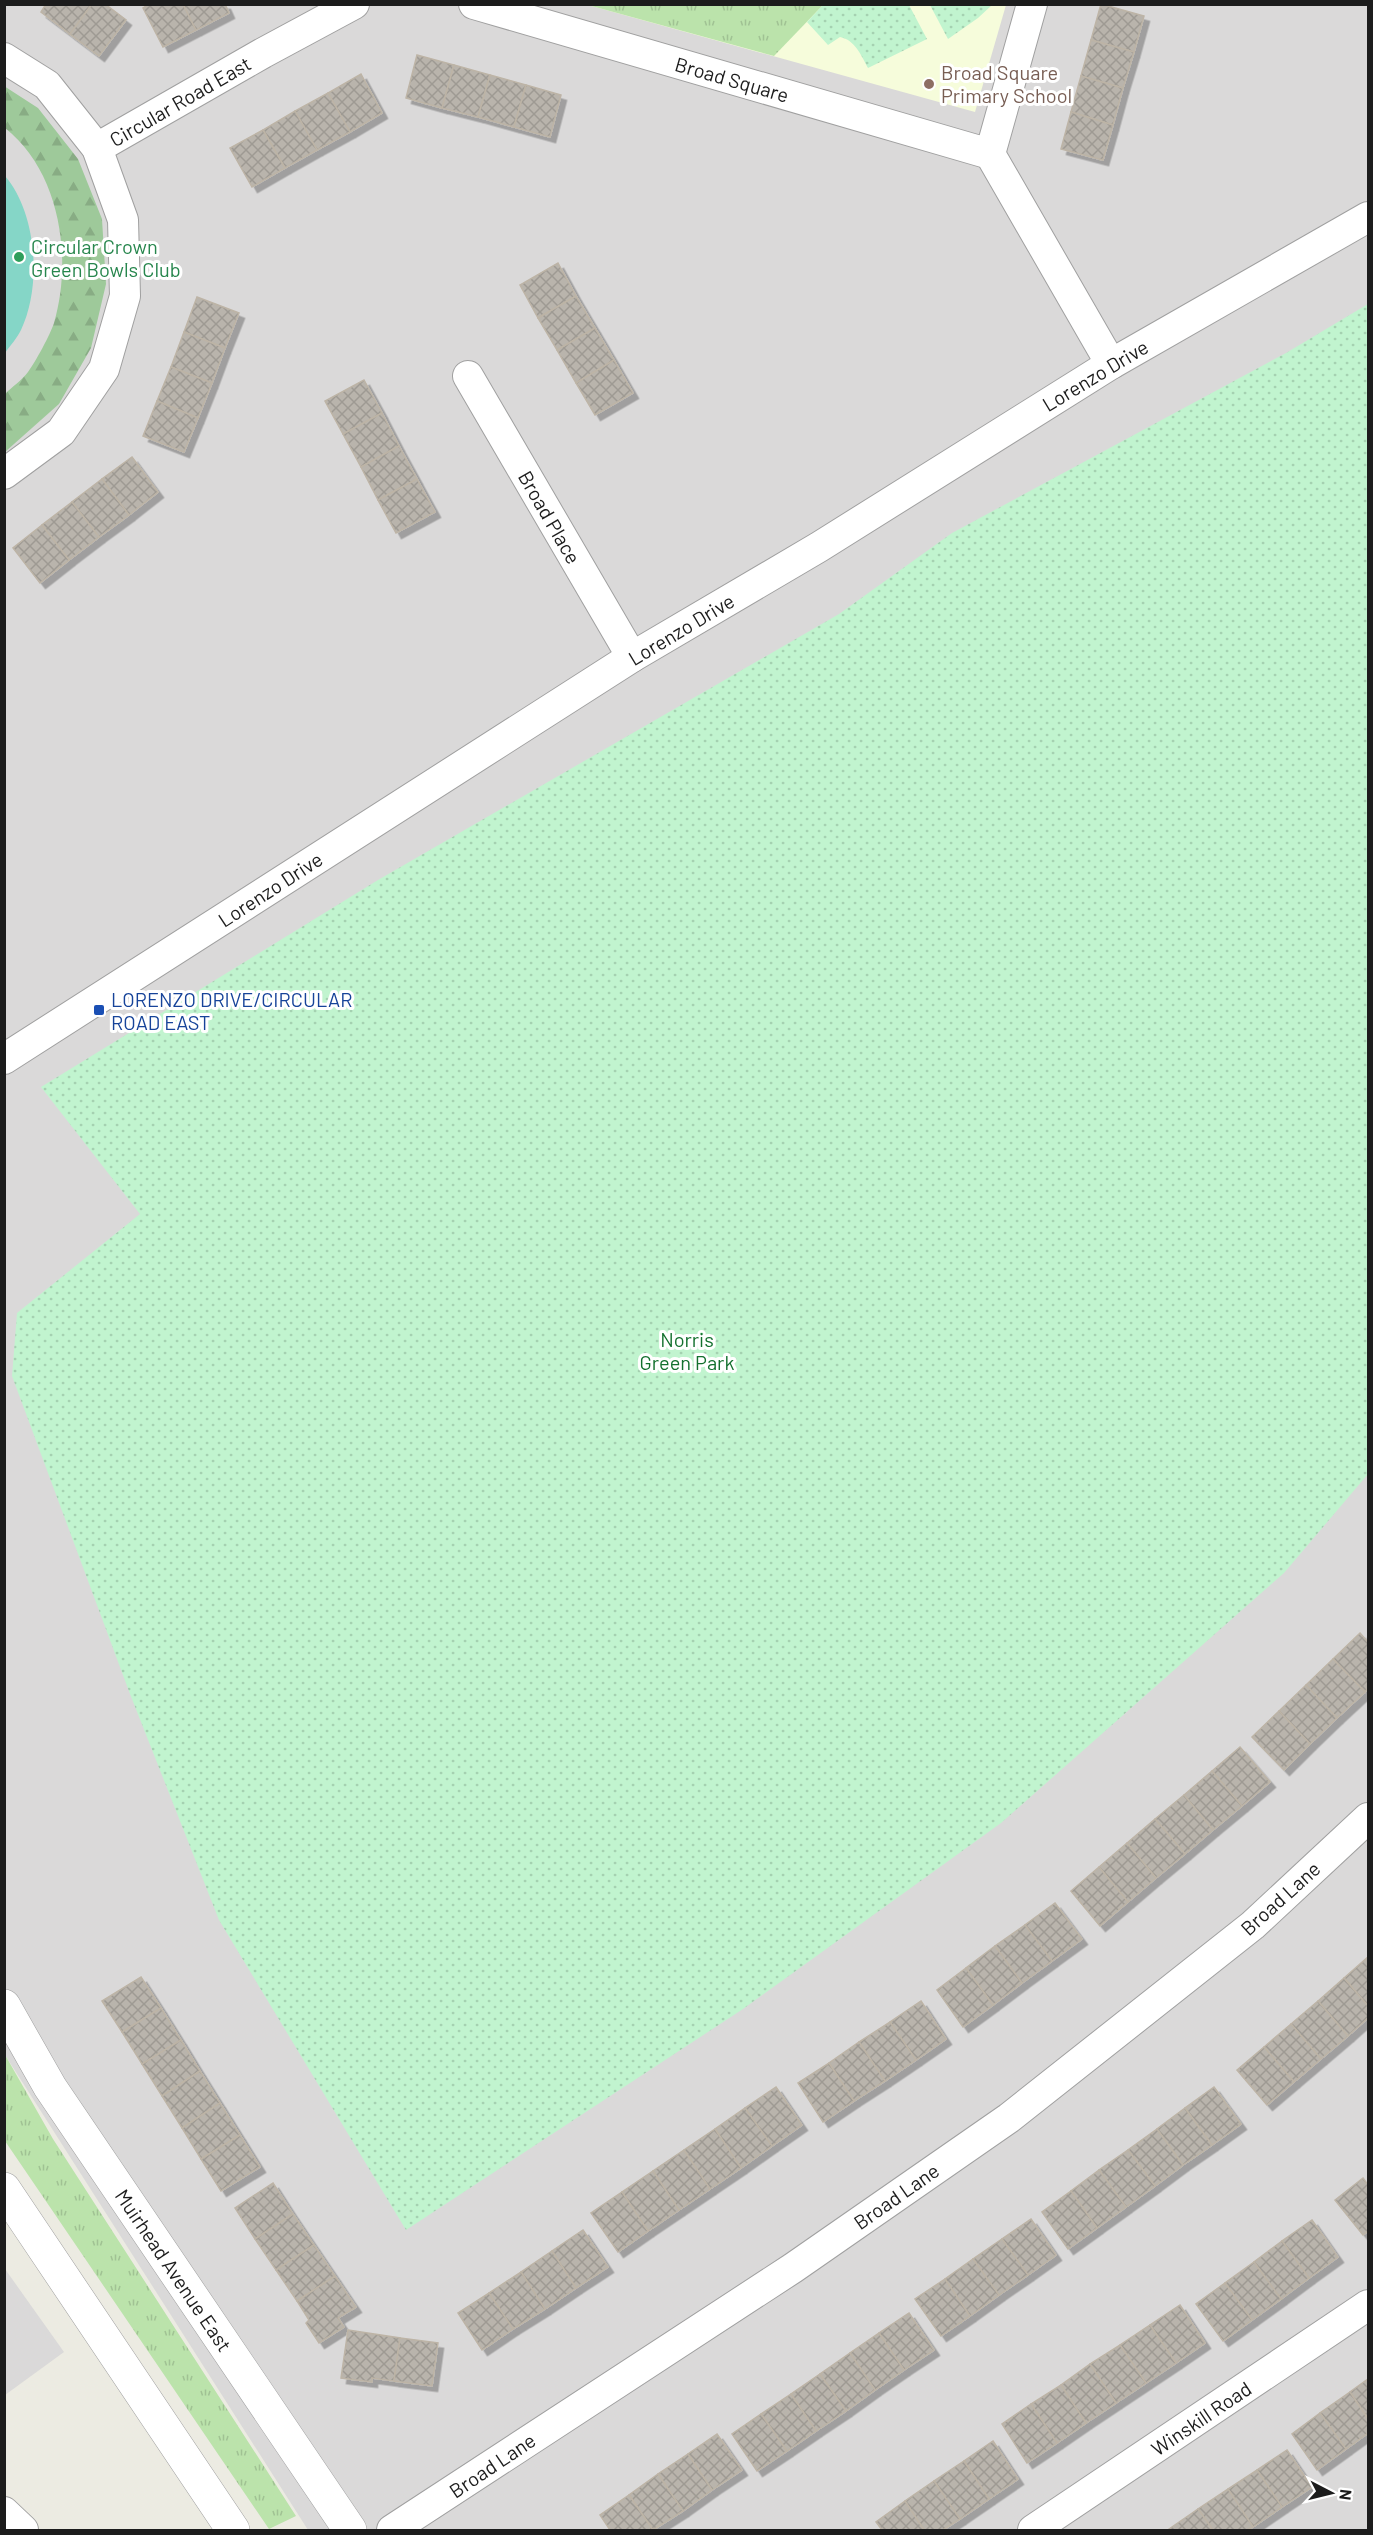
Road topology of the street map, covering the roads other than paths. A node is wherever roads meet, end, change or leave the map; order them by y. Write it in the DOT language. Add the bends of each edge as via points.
graph roads {
  1 [pos="354,4"];
  2 [pos="474,4"];
  3 [pos="1032,4"];
  4 [pos="4,58"];
  5 [pos="97,148"];
  6 [pos="990,154"];
  7 [pos="1368,217"];
  8 [pos="1111,364"];
  9 [pos="468,376"];
  10 [pos="4,474"];
  11 [pos="632,657"];
  12 [pos="4,1059"];
  13 [pos="1368,1818"];
  14 [pos="4,2006"];
  15 [pos="4,2189"];
  16 [pos="1368,2305"];
  17 [pos="4,2512"];
  18 [pos="23,2530"];
  19 [pos="233,2530"];
  20 [pos="350,2530"];
  21 [pos="392,2530"];
  22 [pos="1033,2530"];
  1 -- 5 [label="street, Circular Road East"];
  2 -- 6 [label="street, Broad Square"];
  3 -- 6 [label="street"];
  4 -- 5 [label="street, Circular Road East" via="47,85"];
  5 -- 10 [label="street, Circular Road East" via="123,220 125,296 104,369 61,432"];
  6 -- 8 [label="street"];
  7 -- 8 [label="street, Lorenzo Drive"];
  8 -- 11 [label="street, Lorenzo Drive" via="819,547"];
  9 -- 11 [label="street, Broad Place"];
  11 -- 12 [label="street, Lorenzo Drive"];
  13 -- 21 [label="street, Broad Lane" via="1253,1925 1009,2118 793,2268"];
  14 -- 20 [label="street, Muirhead Avenue East" via="50,2087"];
  15 -- 19 [label="street"];
  16 -- 22 [label="street, Winskill Road"];
  17 -- 18 [label="street"];
}
